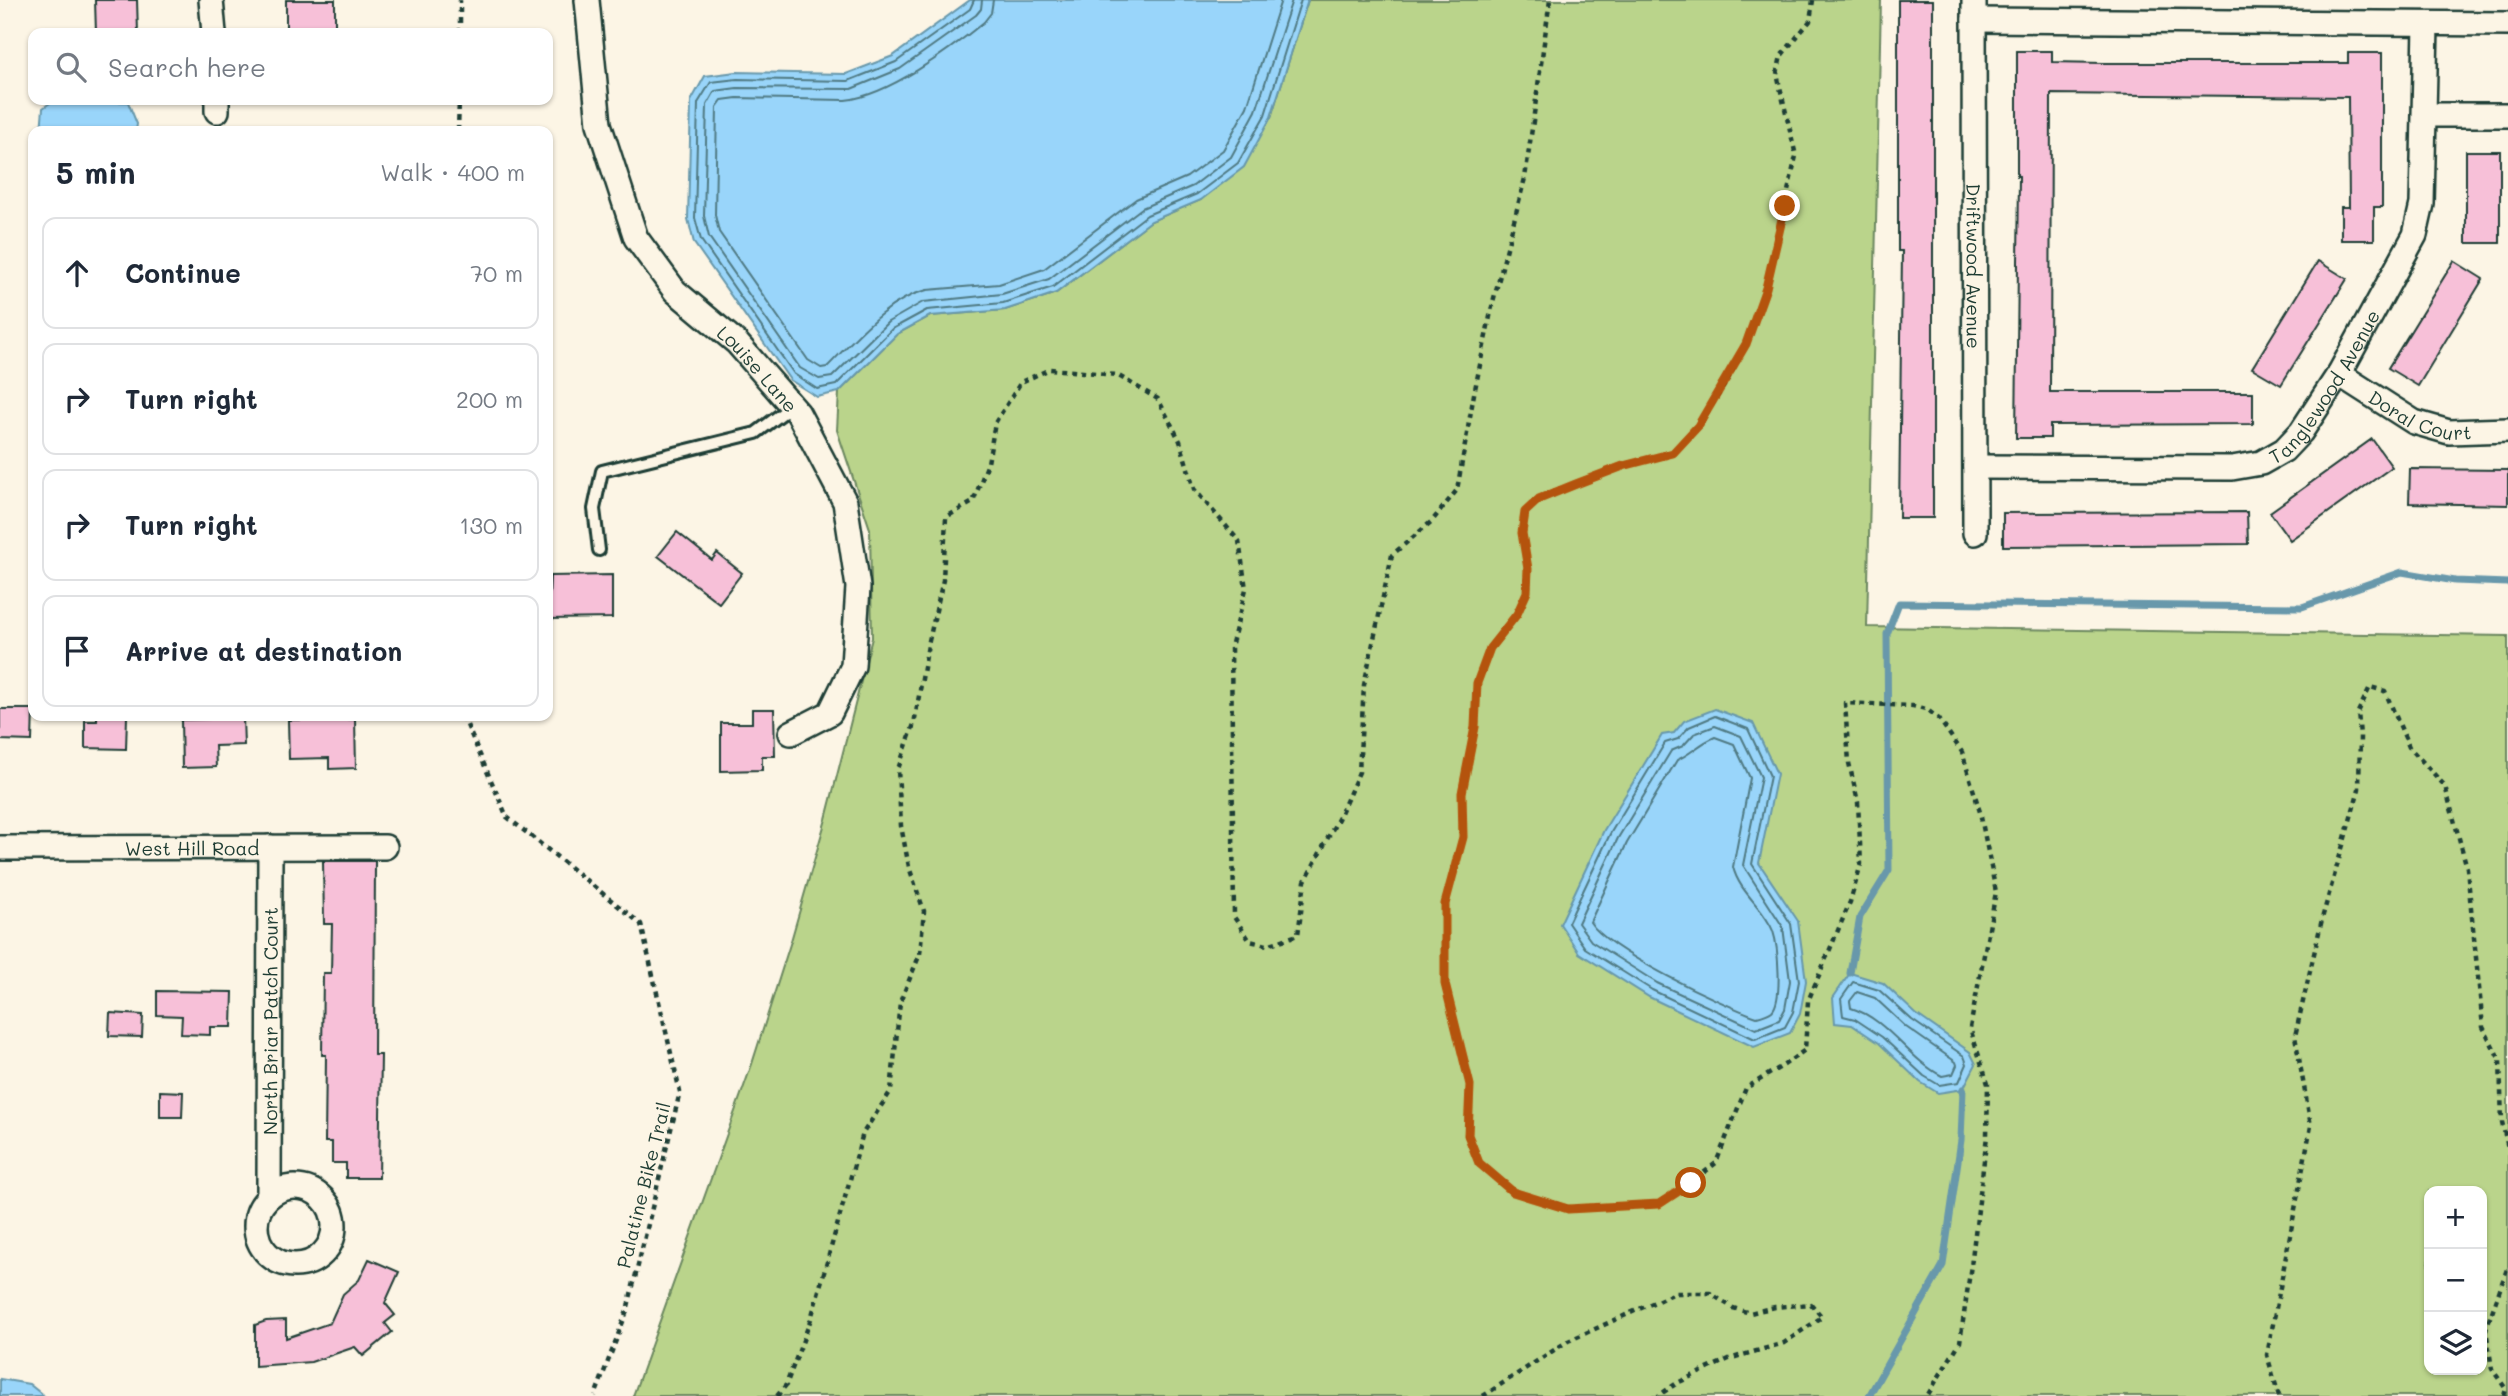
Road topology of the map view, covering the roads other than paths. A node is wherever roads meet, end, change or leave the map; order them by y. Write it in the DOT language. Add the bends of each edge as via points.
graph roads {
  1 [pos="211,0"];
  2 [pos="587,0"];
  3 [pos="1974,10"];
  4 [pos="2508,24"];
  5 [pos="2426,25"];
  6 [pos="214,28"];
  7 [pos="2425,115"];
  8 [pos="2508,115"];
  9 [pos="2339,374"];
  10 [pos="792,406"];
  11 [pos="2508,430"];
  12 [pos="1975,467"];
  13 [pos="1975,533"];
  14 [pos="599,550"];
  15 [pos="791,733"];
  16 [pos="270,847"];
  17 [pos="386,847"];
  18 [pos="0,848"];
  19 [pos="269,1196"];
  1 -- 6 [label="street"];
  2 -- 10 [label="street, Louise Lane" via="599,124 636,238 675,291 737,343"];
  3 -- 5 [label="street"];
  3 -- 12 [label="street, Driftwood Avenue"];
  4 -- 5 [label="street"];
  5 -- 7 [label="street, Tanglewood Avenue"];
  7 -- 8 [label="street"];
  7 -- 9 [label="street, Tanglewood Avenue" via="2422,204 2415,235"];
  9 -- 11 [label="street, Doral Court" via="2414,422 2449,432"];
  9 -- 12 [label="street, Tanglewood Avenue" via="2301,432 2284,450 2261,463 2232,468"];
  10 -- 14 [label="lane" via="756,433 602,471 594,509"];
  10 -- 15 [label="street, Louise Lane" via="845,502 858,587 852,666 830,713"];
  12 -- 13 [label="street, Driftwood Avenue"];
  16 -- 17 [label="street, West Hill Road"];
  16 -- 18 [label="street, West Hill Road"];
  16 -- 19 [label="street, North Briar Patch Court"];
}
